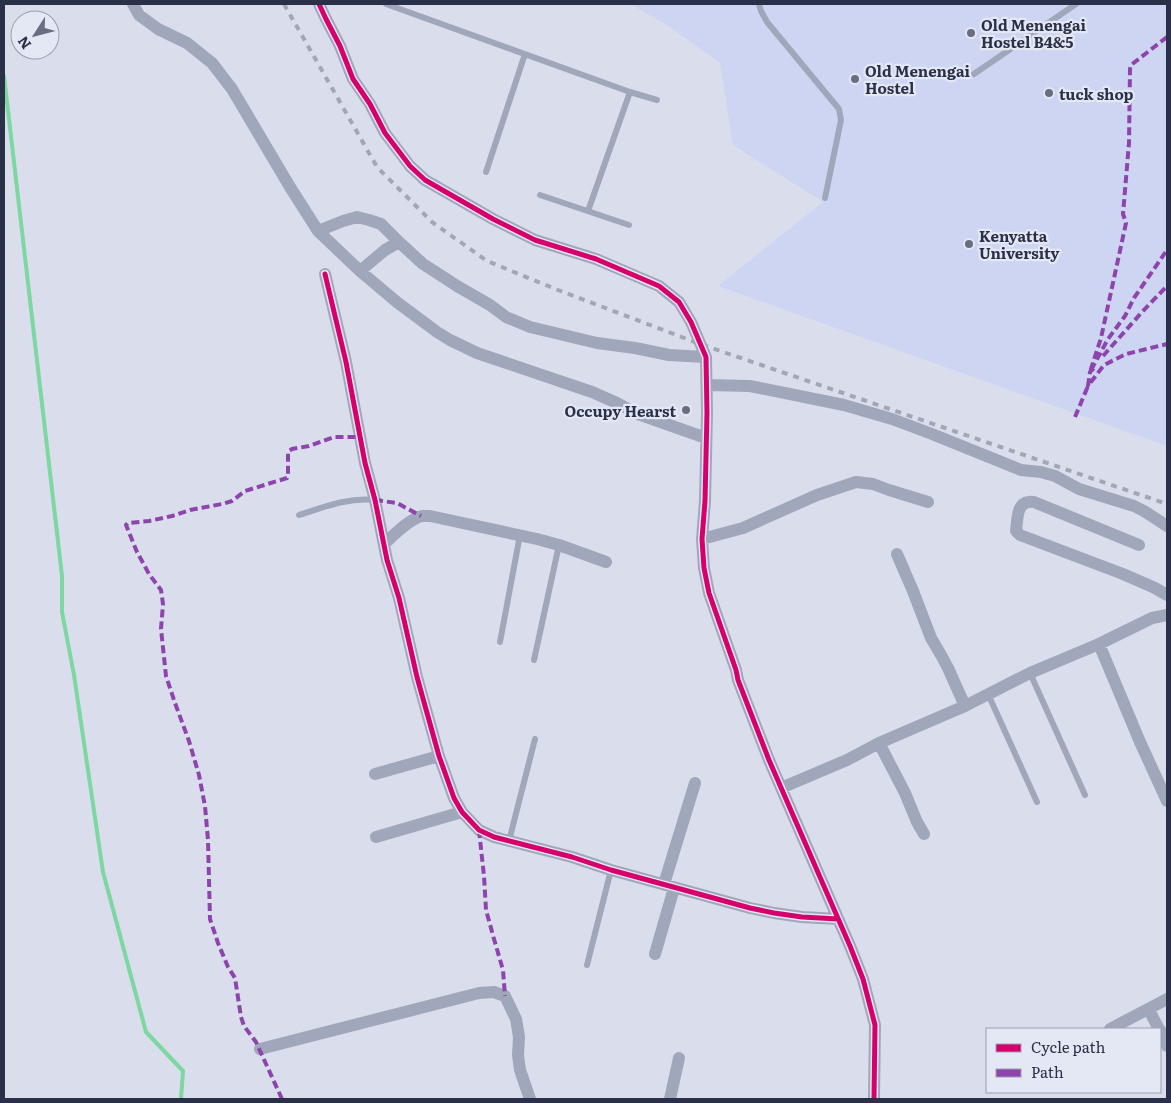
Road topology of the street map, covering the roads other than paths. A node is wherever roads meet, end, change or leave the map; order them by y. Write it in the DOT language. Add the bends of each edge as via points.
graph roads {
  1 [pos="133,4"];
  2 [pos="319,4"];
  3 [pos="386,4"];
  4 [pos="759,4"];
  5 [pos="1076,4"];
  6 [pos="525,54"];
  7 [pos="974,74"];
  8 [pos="630,92"];
  9 [pos="657,100"];
  10 [pos="486,172"];
  11 [pos="540,195"];
  12 [pos="825,198"];
  13 [pos="588,211"];
  14 [pos="629,225"];
  15 [pos="318,231"];
  16 [pos="399,242"];
  17 [pos="360,271"];
  18 [pos="325,274"];
  19 [pos="706,357"];
  20 [pos="707,385"];
  21 [pos="706,438"];
  22 [pos="375,500"];
  23 [pos="928,502"];
  24 [pos="299,515"];
  25 [pos="1167,526"];
  26 [pos="520,535"];
  27 [pos="702,539"];
  28 [pos="384,544"];
  29 [pos="559,545"];
  30 [pos="1139,545"];
  31 [pos="897,554"];
  32 [pos="606,562"];
  33 [pos="1167,595"];
  34 [pos="1167,615"];
  35 [pos="500,642"];
  36 [pos="1098,644"];
  37 [pos="534,660"];
  38 [pos="1030,673"];
  39 [pos="988,694"];
  40 [pos="965,706"];
  41 [pos="535,739"];
  42 [pos="879,743"];
  43 [pos="439,756"];
  44 [pos="375,774"];
  45 [pos="695,783"];
  46 [pos="781,788"];
  47 [pos="1085,795"];
  48 [pos="1167,801"];
  49 [pos="1037,802"];
  50 [pos="462,812"];
  51 [pos="924,834"];
  52 [pos="376,837"];
  53 [pos="509,841"];
  54 [pos="611,870"];
  55 [pos="669,886"];
  56 [pos="838,919"];
  57 [pos="655,954"];
  58 [pos="587,965"];
  59 [pos="1167,999"];
  60 [pos="1150,1008"];
  61 [pos="1112,1028"];
  62 [pos="1159,1028"];
  63 [pos="1161,1032"];
  64 [pos="1167,1046"];
  65 [pos="260,1048"];
  66 [pos="679,1058"];
  67 [pos="530,1099"];
  68 [pos="670,1099"];
  69 [pos="874,1099"];
  1 -- 15 [label="street" via="139,15 158,30 187,43 212,63 232,89"];
  2 -- 19 [label="street" via="353,79 385,133 425,180 535,240 596,259 659,286 679,302"];
  3 -- 6 [label="lane"];
  4 -- 12 [label="lane" via="767,22 838,109 841,120"];
  5 -- 7 [label="lane"];
  6 -- 8 [label="lane"];
  6 -- 10 [label="lane"];
  8 -- 9 [label="lane"];
  8 -- 13 [label="lane"];
  11 -- 13 [label="lane"];
  13 -- 14 [label="lane"];
  15 -- 16 [label="street" via="357,217 381,224"];
  15 -- 17 [label="street"];
  16 -- 17 [label="street"];
  16 -- 19 [label="street" via="423,264 506,317 530,327 597,344"];
  17 -- 21 [label="street" via="436,332 462,346 592,392 638,414"];
  18 -- 22 [label="street"];
  19 -- 20 [label="street"];
  20 -- 21 [label="street"];
  20 -- 25 [label="street" via="750,386 844,405 892,419 1021,470 1055,476 1071,486 1134,506"];
  21 -- 27 [label="street"];
  22 -- 24 [label="lane" via="346,501"];
  22 -- 28 [label="street"];
  23 -- 27 [label="street" via="873,484 856,482 816,495 743,528"];
  26 -- 28 [label="street" via="421,516"];
  26 -- 29 [label="street"];
  26 -- 35 [label="lane"];
  27 -- 46 [label="street" via="709,593 738,680"];
  28 -- 43 [label="street"];
  29 -- 32 [label="street"];
  29 -- 37 [label="lane"];
  30 -- 33 [label="street" via="1034,502 1027,501 1020,507 1016,531 1020,535 1123,574"];
  31 -- 40 [label="street" via="930,638"];
  34 -- 36 [label="street" via="1152,618"];
  36 -- 38 [label="street"];
  36 -- 48 [label="street"];
  38 -- 39 [label="street"];
  38 -- 47 [label="lane"];
  39 -- 40 [label="street"];
  39 -- 49 [label="lane"];
  40 -- 42 [label="street"];
  41 -- 53 [label="lane"];
  42 -- 46 [label="street"];
  42 -- 51 [label="street"];
  43 -- 44 [label="street"];
  43 -- 50 [label="street"];
  45 -- 55 [label="street"];
  46 -- 56 [label="street"];
  50 -- 52 [label="street"];
  50 -- 53 [label="street" via="479,830"];
  53 -- 54 [label="street"];
  54 -- 55 [label="street"];
  54 -- 58 [label="lane"];
  55 -- 56 [label="street" via="774,913"];
  55 -- 57 [label="street"];
  56 -- 69 [label="street" via="863,979 875,1025"];
  59 -- 60 [label="street"];
  60 -- 61 [label="street"];
  60 -- 62 [label="street"];
  63 -- 64 [label="street"];
  65 -- 67 [label="street" via="479,993 494,992 505,996 516,1019 520,1070"];
  66 -- 68 [label="street"];
}
